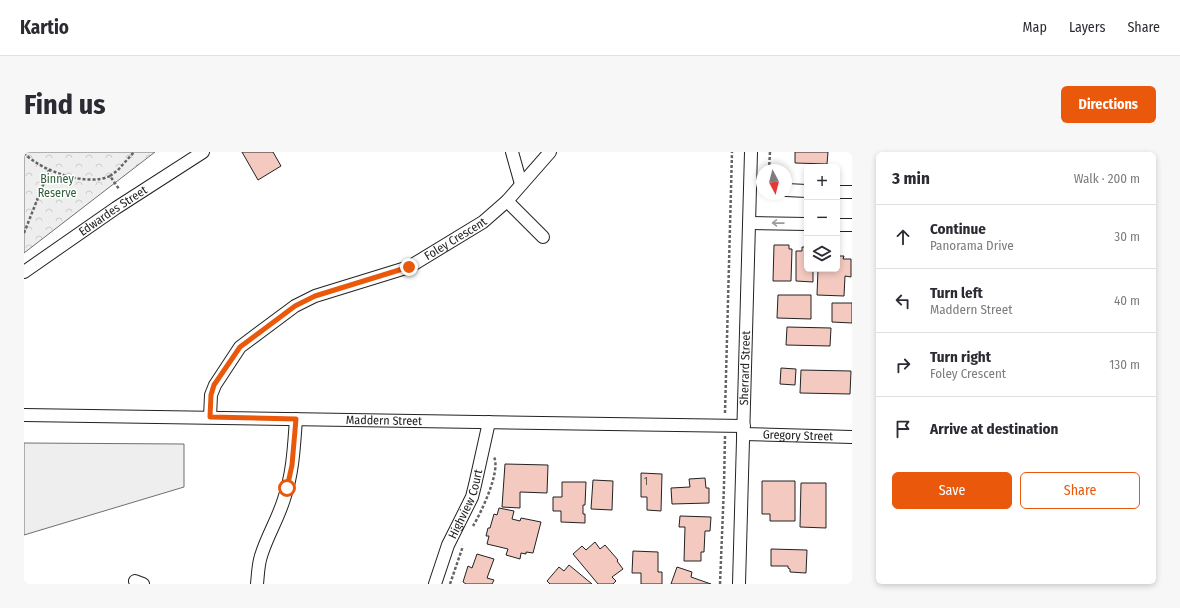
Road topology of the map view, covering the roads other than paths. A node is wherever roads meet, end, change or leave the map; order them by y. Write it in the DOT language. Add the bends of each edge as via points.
graph roads {
  1 [pos="203,152"];
  2 [pos="512,152"];
  3 [pos="550,152"];
  4 [pos="751,152"];
  5 [pos="521,184"];
  6 [pos="756,189"];
  7 [pos="792,190"];
  8 [pos="804,191"];
  9 [pos="840,192"];
  10 [pos="852,192"];
  11 [pos="507,201"];
  12 [pos="750,223"];
  13 [pos="804,224"];
  14 [pos="840,225"];
  15 [pos="852,225"];
  16 [pos="543,237"];
  17 [pos="24,272"];
  18 [pos="24,415"];
  19 [pos="210,417"];
  20 [pos="296,419"];
  21 [pos="488,422"];
  22 [pos="744,430"];
  23 [pos="852,437"];
  24 [pos="257,584"];
  25 [pos="435,584"];
  26 [pos="739,584"];
  1 -- 17 [label="street, Edwardes Street" via="109,212"];
  2 -- 5 [label="street"];
  3 -- 5 [label="street, Foley Crescent"];
  4 -- 6 [label="street, Sherrard Street"];
  5 -- 11 [label="street, Foley Crescent"];
  6 -- 12 [label="street, Sherrard Street"];
  7 -- 8 [label="street"];
  9 -- 10 [label="street"];
  11 -- 16 [label="street"];
  11 -- 19 [label="street, Foley Crescent" via="483,222 409,267 311,298 292,308 235,353 214,385"];
  13 -- 12 [label="street, one-way"];
  12 -- 22 [label="street, Sherrard Street"];
  14 -- 15 [label="street"];
  18 -- 19 [label="street, Maddern Street"];
  19 -- 20 [label="street, Maddern Street"];
  20 -- 21 [label="street, Maddern Street"];
  20 -- 24 [label="street" via="287,488 260,558"];
  21 -- 22 [label="street, Maddern Street" via="725,426"];
  21 -- 25 [label="street, Highview Court" via="472,497 448,545"];
  22 -- 23 [label="street, Gregory Street"];
  22 -- 26 [label="street, Sherrard Street"];
}
